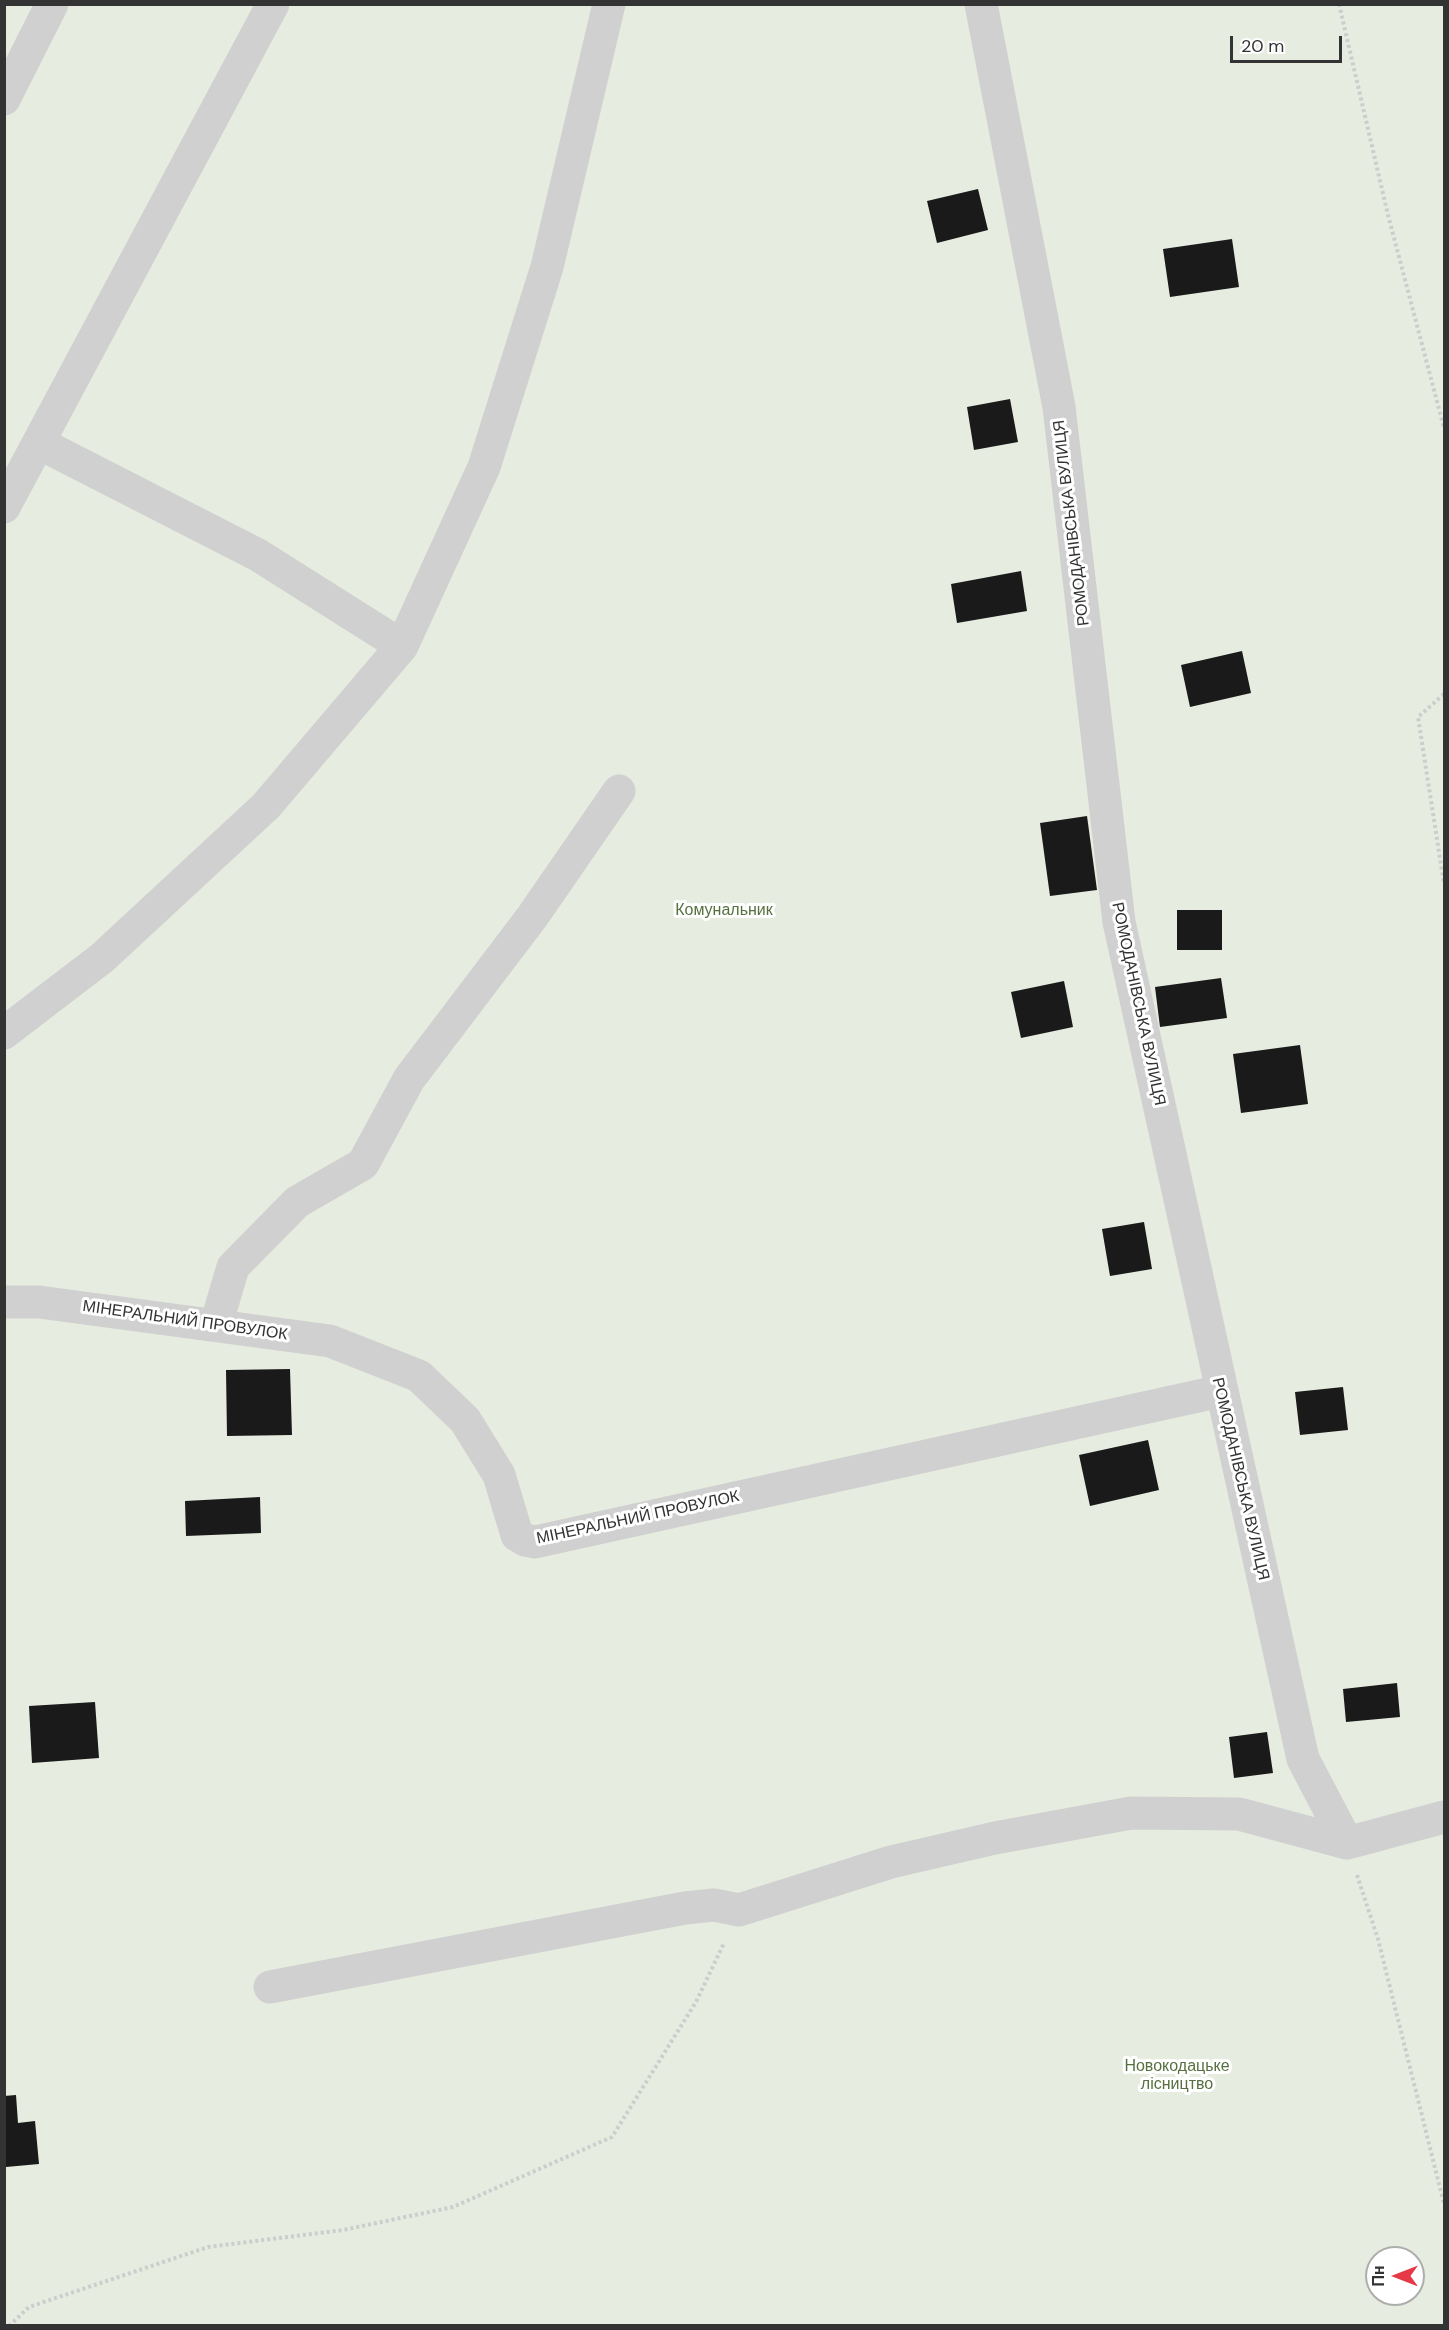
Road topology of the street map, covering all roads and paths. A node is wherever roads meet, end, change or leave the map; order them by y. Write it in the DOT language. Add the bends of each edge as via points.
graph roads {
  1 [pos="52,4"];
  2 [pos="273,4"];
  3 [pos="609,4"];
  4 [pos="981,4"];
  5 [pos="1339,4"];
  6 [pos="4,99"];
  7 [pos="1444,428"];
  8 [pos="39,443"];
  9 [pos="4,507"];
  10 [pos="402,646"];
  11 [pos="1444,694"];
  12 [pos="619,791"];
  13 [pos="1444,884"];
  14 [pos="4,1033"];
  15 [pos="4,1302"];
  16 [pos="216,1325"];
  17 [pos="1221,1391"];
  18 [pos="1444,1817"];
  19 [pos="1347,1843"];
  20 [pos="739,1910"];
  21 [pos="270,1987"];
  22 [pos="1444,2204"];
  23 [pos="9,2325"];
  1 -- 6 [label="street"];
  2 -- 8 [label="street"];
  3 -- 10 [label="street" via="547,267 484,466"];
  4 -- 17 [label="street, РОМОДАНІВСЬКА ВУЛИЦЯ" via="1059,407 1119,922"];
  5 -- 7 [label="path" via="1388,215"];
  8 -- 9 [label="street"];
  8 -- 10 [label="street" via="258,555"];
  10 -- 14 [label="street" via="267,806 102,958"];
  11 -- 13 [label="path" via="1418,717"];
  12 -- 16 [label="street" via="532,917 409,1079 363,1164 297,1202 233,1267"];
  15 -- 16 [label="street, МІНЕРАЛЬНИЙ ПРОВУЛОК" via="39,1302"];
  16 -- 17 [label="street, МІНЕРАЛЬНИЙ ПРОВУЛОК" via="330,1341 418,1376 465,1420 499,1474 517,1535 535,1542"];
  17 -- 19 [label="street, РОМОДАНІВСЬКА ВУЛИЦЯ" via="1303,1759"];
  18 -- 19 [label="street"];
  19 -- 20 [label="street" via="1239,1814 1131,1813 891,1862"];
  19 -- 22 [label="path" via="1378,1939"];
  20 -- 21 [label="street" via="714,1905 685,1908"];
  20 -- 23 [label="path" via="696,2002 612,2137 453,2208 344,2230 208,2247 29,2307"];
}
